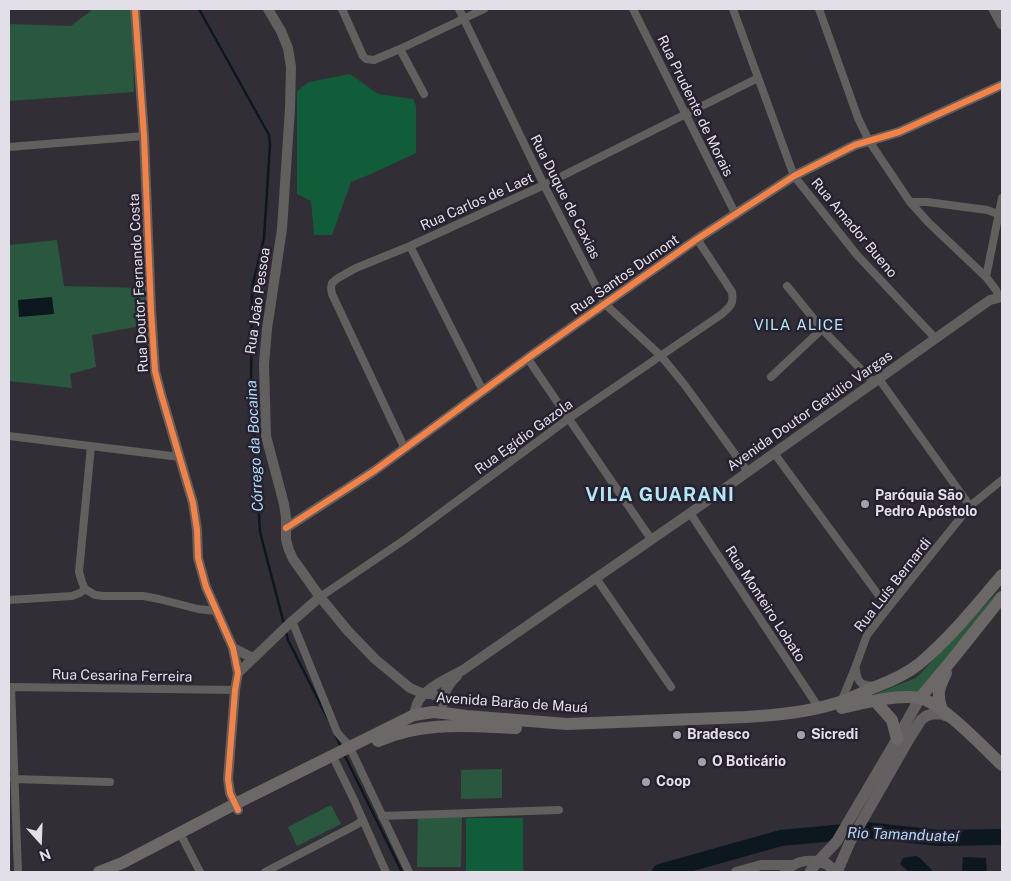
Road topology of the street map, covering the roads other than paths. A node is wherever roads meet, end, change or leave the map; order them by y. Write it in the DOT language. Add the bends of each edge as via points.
graph roads {
  1 [pos="135,9"];
  2 [pos="268,9"];
  3 [pos="342,9"];
  4 [pos="459,9"];
  5 [pos="484,9"];
  6 [pos="633,9"];
  7 [pos="733,9"];
  8 [pos="819,9"];
  9 [pos="994,9"];
  10 [pos="464,19"];
  11 [pos="1002,24"];
  12 [pos="400,49"];
  13 [pos="758,78"];
  14 [pos="1002,85"];
  15 [pos="424,94"];
  16 [pos="685,114"];
  17 [pos="144,136"];
  18 [pos="869,141"];
  19 [pos="9,147"];
  20 [pos="794,176"];
  21 [pos="544,185"];
  22 [pos="1002,198"];
  23 [pos="910,202"];
  24 [pos="998,214"];
  25 [pos="736,215"];
  26 [pos="697,239"];
  27 [pos="410,246"];
  28 [pos="986,277"];
  29 [pos="787,286"];
  30 [pos="1001,297"];
  31 [pos="605,304"];
  32 [pos="822,329"];
  33 [pos="936,338"];
  34 [pos="661,356"];
  35 [pos="528,359"];
  36 [pos="771,377"];
  37 [pos="877,381"];
  38 [pos="483,391"];
  39 [pos="568,419"];
  40 [pos="9,436"];
  41 [pos="91,446"];
  42 [pos="405,449"];
  43 [pos="774,453"];
  44 [pos="180,456"];
  45 [pos="748,472"];
  46 [pos="1002,480"];
  47 [pos="970,506"];
  48 [pos="690,513"];
  49 [pos="286,528"];
  50 [pos="651,539"];
  51 [pos="1002,575"];
  52 [pos="596,578"];
  53 [pos="86,589"];
  54 [pos="320,597"];
  55 [pos="1002,597"];
  56 [pos="9,600"];
  57 [pos="888,608"];
  58 [pos="216,611"];
  59 [pos="291,622"];
  60 [pos="233,648"];
  61 [pos="253,658"];
  62 [pos="951,661"];
  63 [pos="856,668"];
  64 [pos="463,670"];
  65 [pos="238,673"];
  66 [pos="10,687"];
  67 [pos="671,687"];
  68 [pos="876,687"];
  69 [pos="235,690"];
  70 [pos="424,694"];
  71 [pos="920,698"];
  72 [pos="443,699"];
  73 [pos="875,701"];
  74 [pos="841,702"];
  75 [pos="819,708"];
  76 [pos="444,712"];
  77 [pos="946,714"];
  78 [pos="414,715"];
  79 [pos="401,732"];
  80 [pos="897,739"];
  81 [pos="349,751"];
  82 [pos="335,759"];
  83 [pos="1002,765"];
  84 [pos="110,782"];
  85 [pos="12,783"];
  86 [pos="236,807"];
  87 [pos="559,810"];
  88 [pos="382,816"];
  89 [pos="857,818"];
  90 [pos="362,820"];
  91 [pos="183,839"];
  92 [pos="817,861"];
  93 [pos="789,868"];
  94 [pos="752,871"];
  95 [pos="18,872"];
  96 [pos="99,872"];
  97 [pos="117,872"];
  98 [pos="200,872"];
  99 [pos="265,872"];
  100 [pos="386,872"];
  101 [pos="409,872"];
  102 [pos="736,872"];
  103 [pos="810,872"];
  104 [pos="836,872"];
  1 -- 17 [label="street, Rua Doutor Fernando Costa"];
  2 -- 49 [label="street, Rua João Pessoa" via="288,48 291,67 282,229 264,364 266,436 284,504"];
  3 -- 12 [label="street" via="366,59 374,60"];
  4 -- 10 [label="street, Rua Duque de Caxias"];
  5 -- 10 [label="street"];
  6 -- 16 [label="street, Rua Prudente de Morais"];
  7 -- 13 [label="street, Rua Amador Bueno"];
  8 -- 18 [label="street"];
  9 -- 11 [label="main road"];
  10 -- 12 [label="street"];
  10 -- 21 [label="street, Rua Duque de Caxias"];
  12 -- 15 [label="street"];
  13 -- 16 [label="street, Rua Carlos de Laet"];
  13 -- 20 [label="street, Rua Amador Bueno"];
  14 -- 18 [label="street, Rua Santos Dumont" via="899,132"];
  16 -- 21 [label="street, Rua Carlos de Laet"];
  16 -- 25 [label="street, Rua Prudente de Morais"];
  17 -- 19 [label="street"];
  17 -- 44 [label="street, Rua Doutor Fernando Costa" via="155,371"];
  18 -- 20 [label="street, Rua Santos Dumont"];
  18 -- 23 [label="street"];
  20 -- 25 [label="street, Rua Santos Dumont"];
  20 -- 33 [label="street, Rua Amador Bueno" via="857,255"];
  21 -- 27 [label="street, Rua Carlos de Laet"];
  21 -- 31 [label="street, Rua Duque de Caxias"];
  22 -- 24 [label="street"];
  23 -- 24 [label="street" via="936,203"];
  23 -- 28 [label="street"];
  24 -- 28 [label="street"];
  25 -- 26 [label="street, Rua Santos Dumont"];
  26 -- 31 [label="street, Rua Santos Dumont"];
  26 -- 34 [label="street, Rua Egídio Gazola" via="732,292 732,305"];
  27 -- 38 [label="street"];
  27 -- 42 [label="street, Rua Carlos de Laet" via="356,268 338,278 331,288"];
  28 -- 30 [label="street"];
  29 -- 32 [label="street"];
  30 -- 33 [label="street, Avenida Doutor Getúlio Vargas" via="990,300"];
  31 -- 34 [label="street, Rua Duque de Caxias"];
  31 -- 35 [label="street, Rua Santos Dumont"];
  32 -- 36 [label="street"];
  32 -- 37 [label="street"];
  33 -- 37 [label="street, Avenida Doutor Getúlio Vargas"];
  34 -- 39 [label="street, Rua Egídio Gazola"];
  34 -- 45 [label="street, Rua Duque de Caxias"];
  35 -- 38 [label="street, Rua Santos Dumont"];
  35 -- 39 [label="street"];
  37 -- 43 [label="street, Avenida Doutor Getúlio Vargas"];
  37 -- 47 [label="street"];
  38 -- 42 [label="street, Rua Santos Dumont"];
  39 -- 50 [label="street"];
  39 -- 54 [label="street, Rua Egídio Gazola" via="415,532"];
  40 -- 41 [label="street"];
  41 -- 44 [label="street"];
  41 -- 53 [label="street" via="79,572"];
  42 -- 49 [label="street, Rua Santos Dumont"];
  43 -- 45 [label="street, Avenida Doutor Getúlio Vargas"];
  43 -- 57 [label="street"];
  44 -- 58 [label="street, Rua Doutor Fernando Costa" via="193,503 198,558"];
  45 -- 48 [label="street, Avenida Doutor Getúlio Vargas"];
  46 -- 47 [label="street, Rua Luís Bernardi"];
  47 -- 57 [label="street, Rua Luís Bernardi"];
  48 -- 50 [label="street, Avenida Doutor Getúlio Vargas"];
  48 -- 75 [label="street, Rua Monteiro Lobato"];
  49 -- 54 [label="street, Rua João Pessoa" via="286,540 293,559"];
  50 -- 52 [label="street, Avenida Doutor Getúlio Vargas"];
  51 -- 68 [label="main road, Avenida Barão de Mauá" via="931,654 905,674"];
  52 -- 64 [label="street, Avenida Doutor Getúlio Vargas"];
  52 -- 67 [label="street"];
  53 -- 56 [label="street" via="72,596"];
  53 -- 58 [label="street" via="95,595 143,596"];
  54 -- 59 [label="street"];
  54 -- 70 [label="street, Rua João Pessoa" via="375,660 410,688"];
  55 -- 62 [label="main road"];
  57 -- 63 [label="street, Rua Luís Bernardi" via="862,646"];
  58 -- 60 [label="street, Rua Doutor Fernando Costa"];
  59 -- 61 [label="street"];
  59 -- 81 [label="street" via="337,732"];
  60 -- 61 [label="street"];
  60 -- 65 [label="street, Rua Doutor Fernando Costa"];
  61 -- 65 [label="street"];
  62 -- 71 [label="main road"];
  62 -- 77 [label="main road" via="938,690 938,699"];
  63 -- 68 [label="street" via="860,683"];
  63 -- 74 [label="street, Rua Luís Bernardi"];
  64 -- 70 [label="street, Avenida Doutor Getúlio Vargas"];
  64 -- 72 [label="street, Avenida Doutor Getúlio Vargas" via="449,683"];
  65 -- 69 [label="street, Rua Doutor Fernando Costa"];
  66 -- 69 [label="street, Rua Cesarina Ferreira"];
  66 -- 85 [label="street"];
  68 -- 74 [label="main road, Avenida Barão de Mauá"];
  69 -- 86 [label="street, Rua Doutor Fernando Costa" via="228,779"];
  70 -- 72 [label="street, Rua João Pessoa"];
  70 -- 78 [label="street, Avenida Doutor Getúlio Vargas"];
  71 -- 73 [label="main road, Avenida Barão de Mauá"];
  71 -- 77 [label="main road"];
  71 -- 80 [label="main road"];
  72 -- 76 [label="street"];
  73 -- 79 [label="main road, Avenida Barão de Mauá" via="797,717 746,722 560,729 454,726"];
  73 -- 80 [label="main road" via="892,720"];
  74 -- 75 [label="main road, Avenida Barão de Mauá"];
  75 -- 76 [label="main road, Avenida Barão de Mauá" via="746,718 566,724"];
  76 -- 78 [label="main road, Avenida Barão de Mauá"];
  76 -- 79 [label="main road" via="434,722"];
  77 -- 83 [label="main road"];
  77 -- 89 [label="main road" via="932,714 921,720"];
  78 -- 81 [label="main road, Avenida Barão de Mauá"];
  79 -- 81 [label="main road, Avenida Barão de Mauá"];
  80 -- 89 [label="main road"];
  81 -- 82 [label="main road, Avenida Barão de Mauá"];
  81 -- 88 [label="street"];
  82 -- 86 [label="main road, Avenida Barão de Mauá"];
  82 -- 90 [label="street"];
  84 -- 85 [label="street"];
  85 -- 95 [label="street"];
  86 -- 91 [label="main road, Avenida Barão de Mauá"];
  86 -- 96 [label="main road, Avenida Barão de Mauá"];
  87 -- 88 [label="street"];
  88 -- 101 [label="street"];
  89 -- 92 [label="main road"];
  89 -- 104 [label="main road"];
  90 -- 99 [label="street"];
  90 -- 100 [label="street"];
  91 -- 97 [label="main road, Avenida Barão de Mauá"];
  91 -- 98 [label="street"];
  92 -- 93 [label="street" via="808,860"];
  92 -- 103 [label="main road"];
  92 -- 104 [label="main road"];
  93 -- 94 [label="street" via="761,865"];
  94 -- 102 [label="street"];
}
